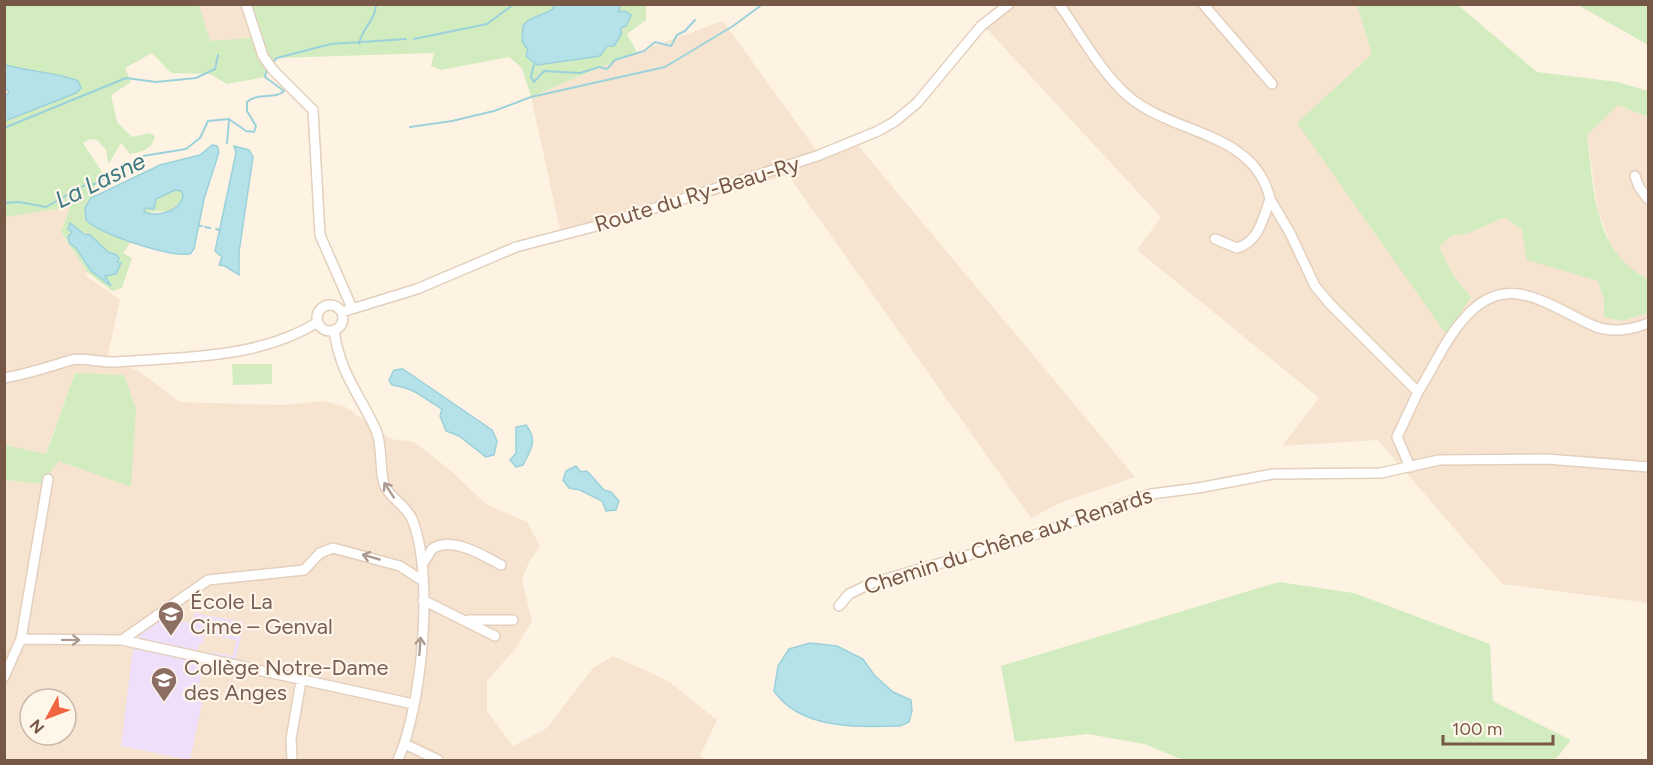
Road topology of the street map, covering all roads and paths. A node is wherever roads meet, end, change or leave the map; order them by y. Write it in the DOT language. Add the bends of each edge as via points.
graph roads {
  1 [pos="246,4"];
  2 [pos="1009,4"];
  3 [pos="1059,4"];
  4 [pos="1203,4"];
  5 [pos="1272,84"];
  6 [pos="1635,176"];
  7 [pos="1270,199"];
  8 [pos="1648,199"];
  9 [pos="1215,238"];
  10 [pos="352,308"];
  11 [pos="342,312"];
  12 [pos="318,322"];
  13 [pos="1648,323"];
  14 [pos="334,330"];
  15 [pos="4,378"];
  16 [pos="1419,392"];
  17 [pos="1410,466"];
  18 [pos="1648,467"];
  19 [pos="48,479"];
  20 [pos="424,562"];
  21 [pos="501,565"];
  22 [pos="423,581"];
  23 [pos="423,600"];
  24 [pos="839,606"];
  25 [pos="464,620"];
  26 [pos="513,620"];
  27 [pos="495,636"];
  28 [pos="21,639"];
  29 [pos="122,640"];
  30 [pos="4,677"];
  31 [pos="301,681"];
  32 [pos="413,704"];
  33 [pos="405,744"];
  34 [pos="292,760"];
  35 [pos="398,760"];
  36 [pos="438,760"];
  1 -- 10 [label="street" via="263,57 313,110 320,235"];
  2 -- 10 [label="street, Route du Ry-Beau-Ry" via="981,26 916,103 878,131 818,156 608,223 516,247 417,289"];
  3 -- 7 [label="street" via="1129,97 1242,153 1263,176"];
  4 -- 5 [label="street"];
  6 -- 8 [label="street"];
  7 -- 9 [label="street" via="1257,234 1249,243 1237,248"];
  7 -- 16 [label="street" via="1315,286"];
  10 -- 11 [label="street, Route du Ry-Beau-Ry"];
  11 -- 12 [label="street" via="336,306 323,307"];
  11 -- 14 [label="street" via="342,323"];
  12 -- 14 [label="street" via="325,329"];
  12 -- 15 [label="street" via="238,352 113,363 71,359 42,371"];
  13 -- 16 [label="street" via="1637,328 1604,329 1540,298 1517,293 1498,296 1480,304 1461,321"];
  20 -- 14 [label="street, one-way" via="412,518 385,485 377,434 346,378"];
  16 -- 17 [label="street" via="1397,437"];
  17 -- 18 [label="street, Chemin du Chêne aux Renards" via="1439,460 1547,459"];
  17 -- 24 [label="street, Chemin du Chêne aux Renards" via="1372,474 1273,474 1141,496 1017,541 872,583 849,594"];
  19 -- 28 [label="street"];
  20 -- 21 [label="street" via="432,549 445,546 476,551"];
  20 -- 22 [label="street"];
  22 -- 23 [label="street"];
  22 -- 29 [label="street, one-way" via="400,566 333,548 320,553 304,570 208,580"];
  23 -- 25 [label="street"];
  32 -- 23 [label="street, one-way"];
  25 -- 26 [label="street"];
  25 -- 27 [label="street"];
  28 -- 29 [label="street, one-way"];
  28 -- 30 [label="street"];
  29 -- 31 [label="street"];
  31 -- 32 [label="street"];
  31 -- 34 [label="street" via="291,739"];
  32 -- 33 [label="street"];
  33 -- 35 [label="street"];
  33 -- 36 [label="street"];
}
